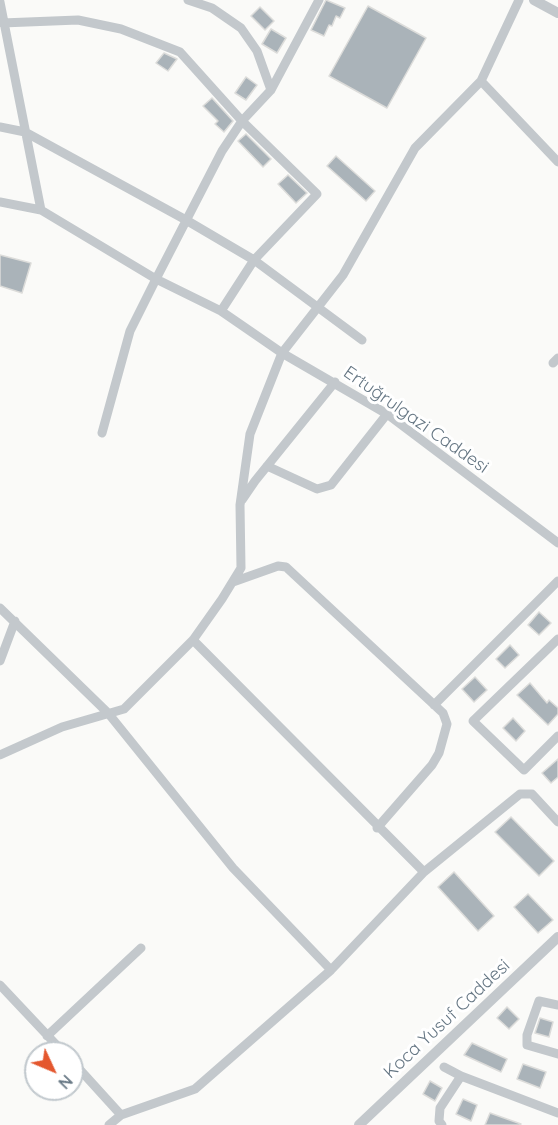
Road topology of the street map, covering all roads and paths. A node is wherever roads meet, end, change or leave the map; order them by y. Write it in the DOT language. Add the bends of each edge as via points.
graph roads {
  1 [pos="188,0"];
  2 [pos="319,0"];
  3 [pos="519,0"];
  4 [pos="534,0"];
  5 [pos="0,2"];
  6 [pos="558,13"];
  7 [pos="2,23"];
  8 [pos="4,51"];
  9 [pos="481,81"];
  10 [pos="271,90"];
  11 [pos="242,121"];
  12 [pos="0,127"];
  13 [pos="25,132"];
  14 [pos="558,162"];
  15 [pos="0,202"];
  16 [pos="41,210"];
  17 [pos="186,220"];
  18 [pos="254,260"];
  19 [pos="156,279"];
  20 [pos="318,305"];
  21 [pos="222,311"];
  22 [pos="362,340"];
  23 [pos="282,353"];
  24 [pos="335,382"];
  25 [pos="387,414"];
  26 [pos="102,433"];
  27 [pos="267,466"];
  28 [pos="240,505"];
  29 [pos="558,543"];
  30 [pos="558,580"];
  31 [pos="233,582"];
  32 [pos="0,608"];
  33 [pos="15,621"];
  34 [pos="558,639"];
  35 [pos="193,640"];
  36 [pos="0,661"];
  37 [pos="434,705"];
  38 [pos="108,713"];
  39 [pos="558,736"];
  40 [pos="0,755"];
  41 [pos="558,804"];
  42 [pos="549,812"];
  43 [pos="558,822"];
  44 [pos="377,828"];
  45 [pos="424,872"];
  46 [pos="558,937"];
  47 [pos="141,948"];
  48 [pos="331,970"];
  49 [pos="0,986"];
  50 [pos="558,1005"];
  51 [pos="47,1036"];
  52 [pos="52,1041"];
  53 [pos="558,1054"];
  54 [pos="444,1067"];
  55 [pos="84,1074"];
  56 [pos="461,1076"];
  57 [pos="558,1113"];
  58 [pos="121,1115"];
  59 [pos="110,1125"];
  60 [pos="358,1125"];
  61 [pos="442,1125"];
  1 -- 10 [label="street" via="212,8 241,28 257,51"];
  2 -- 10 [label="street"];
  3 -- 9 [label="street"];
  4 -- 6 [label="street"];
  5 -- 7 [label="street"];
  7 -- 8 [label="street"];
  7 -- 11 [label="street" via="78,20 151,40 180,52"];
  8 -- 13 [label="street"];
  9 -- 14 [label="street"];
  9 -- 20 [label="street" via="415,148 343,275"];
  10 -- 11 [label="street"];
  11 -- 17 [label="street"];
  11 -- 18 [label="street" via="317,194"];
  12 -- 13 [label="street"];
  13 -- 16 [label="street"];
  13 -- 17 [label="street"];
  15 -- 16 [label="street, Ertuğrulgazi Caddesi"];
  16 -- 19 [label="street, Ertuğrulgazi Caddesi"];
  17 -- 18 [label="street"];
  17 -- 19 [label="street"];
  18 -- 20 [label="street"];
  18 -- 21 [label="street"];
  19 -- 21 [label="street, Ertuğrulgazi Caddesi"];
  19 -- 26 [label="street" via="130,331"];
  20 -- 22 [label="street"];
  20 -- 23 [label="street"];
  21 -- 23 [label="street, Ertuğrulgazi Caddesi"];
  23 -- 24 [label="street, Ertuğrulgazi Caddesi"];
  23 -- 28 [label="street" via="250,434"];
  24 -- 25 [label="street, Ertuğrulgazi Caddesi"];
  24 -- 27 [label="street"];
  25 -- 27 [label="street" via="331,485 317,489"];
  25 -- 29 [label="street, Ertuğrulgazi Caddesi"];
  27 -- 28 [label="street"];
  28 -- 31 [label="street" via="241,568"];
  30 -- 37 [label="street"];
  31 -- 35 [label="street"];
  31 -- 37 [label="street" via="278,566 286,567"];
  32 -- 33 [label="street"];
  33 -- 36 [label="street"];
  33 -- 38 [label="street"];
  34 -- 39 [label="street" via="472,721 524,770"];
  35 -- 38 [label="street" via="124,709"];
  35 -- 44 [label="street"];
  37 -- 44 [label="street" via="447,724 439,753"];
  38 -- 40 [label="street" via="62,727"];
  38 -- 48 [label="street" via="233,868"];
  41 -- 42 [label="street"];
  42 -- 43 [label="street"];
  42 -- 45 [label="street" via="532,794 520,794"];
  44 -- 45 [label="street"];
  45 -- 48 [label="street"];
  46 -- 60 [label="street, Koca Yusuf Caddesi"];
  47 -- 51 [label="street"];
  48 -- 58 [label="street" via="195,1089"];
  49 -- 51 [label="street"];
  50 -- 53 [label="street" via="539,1001 527,1045"];
  51 -- 52 [label="street"];
  54 -- 56 [label="street"];
  55 -- 58 [label="street"];
  56 -- 57 [label="street"];
  56 -- 61 [label="street" via="440,1108"];
  58 -- 59 [label="street"];
}
